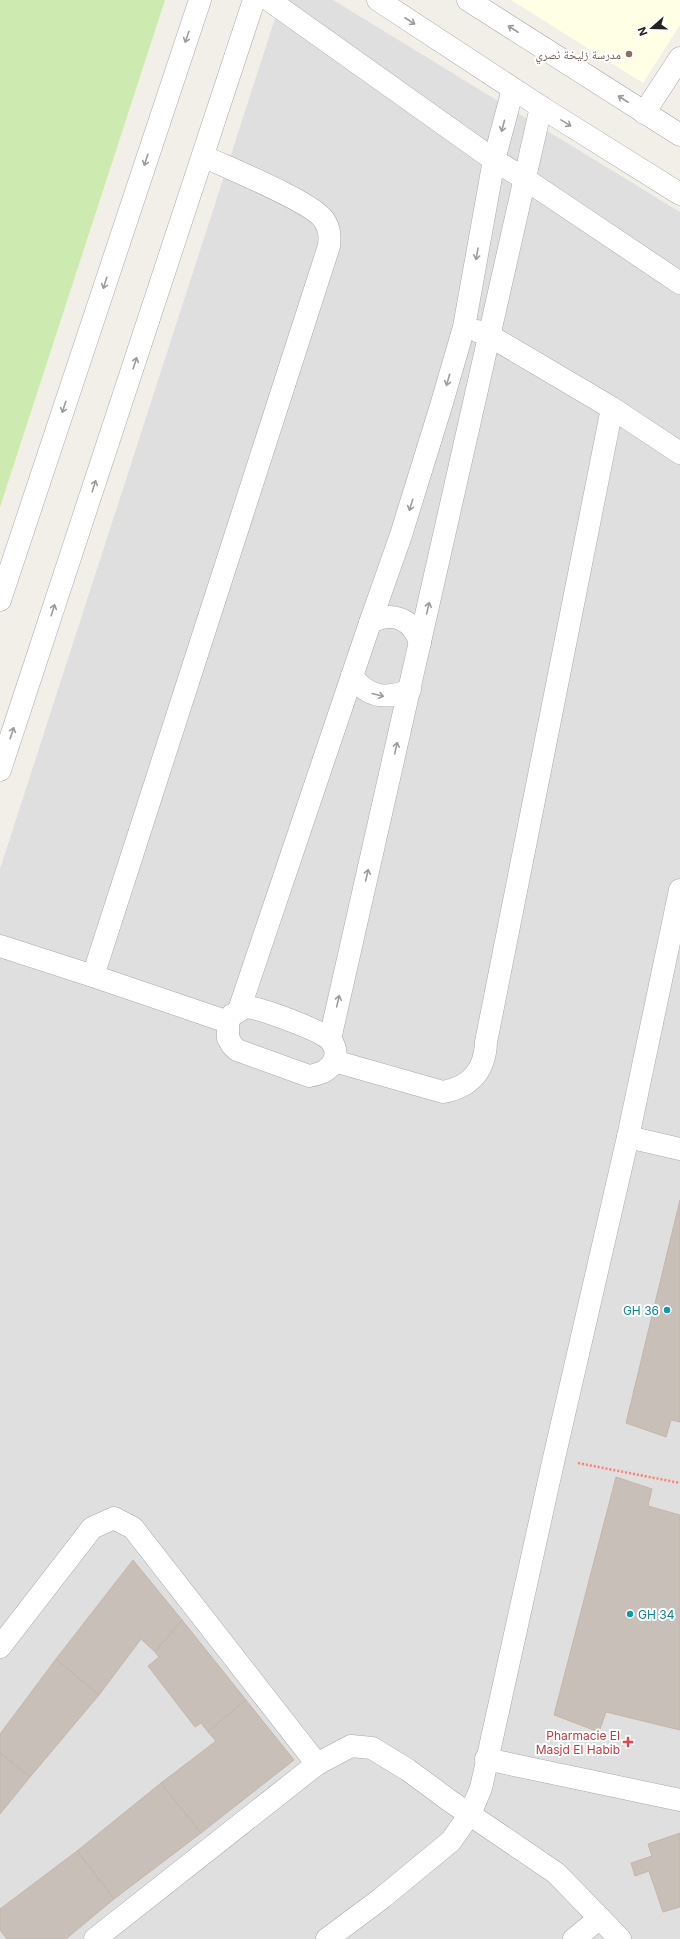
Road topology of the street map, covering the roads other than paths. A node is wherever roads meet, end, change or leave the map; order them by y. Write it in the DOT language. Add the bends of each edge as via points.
graph roads {
  1 [pos="200,0"];
  2 [pos="254,0"];
  3 [pos="269,0"];
  4 [pos="378,0"];
  5 [pos="468,0"];
  6 [pos="680,58"];
  7 [pos="513,89"];
  8 [pos="541,107"];
  9 [pos="644,113"];
  10 [pos="680,135"];
  11 [pos="203,156"];
  12 [pos="494,160"];
  13 [pos="525,179"];
  14 [pos="680,194"];
  15 [pos="680,283"];
  16 [pos="464,327"];
  17 [pos="490,336"];
  18 [pos="612,408"];
  19 [pos="680,452"];
  20 [pos="0,600"];
  21 [pos="370,622"];
  22 [pos="420,643"];
  23 [pos="352,676"];
  24 [pos="410,690"];
  25 [pos="0,770"];
  26 [pos="680,890"];
  27 [pos="0,946"];
  28 [pos="93,976"];
  29 [pos="233,1016"];
  30 [pos="330,1040"];
  31 [pos="334,1061"];
  32 [pos="628,1137"];
  33 [pos="680,1149"];
  34 [pos="0,1647"];
  35 [pos="486,1759"];
  36 [pos="318,1764"];
  37 [pos="680,1800"];
  38 [pos="470,1814"];
  39 [pos="600,1918"];
  40 [pos="95,1939"];
  41 [pos="327,1939"];
  42 [pos="574,1939"];
  43 [pos="620,1939"];
  1 -- 20 [label="street, one-way"];
  2 -- 11 [label="street"];
  3 -- 12 [label="street"];
  4 -- 7 [label="street, one-way"];
  9 -- 5 [label="street, one-way"];
  6 -- 9 [label="street"];
  7 -- 8 [label="street"];
  7 -- 12 [label="street, one-way"];
  8 -- 13 [label="street"];
  8 -- 14 [label="street, one-way"];
  9 -- 10 [label="street"];
  25 -- 11 [label="street, one-way"];
  11 -- 28 [label="street" via="307,205 324,219 330,232 329,246"];
  12 -- 13 [label="street"];
  12 -- 16 [label="street, one-way"];
  13 -- 15 [label="street"];
  13 -- 17 [label="street"];
  16 -- 17 [label="street"];
  16 -- 21 [label="street, one-way" via="401,535"];
  17 -- 18 [label="street"];
  22 -- 17 [label="street, one-way"];
  18 -- 19 [label="street"];
  18 -- 31 [label="street" via="481,1068 464,1085 442,1092"];
  21 -- 22 [label="street" via="386,616 403,619 417,633"];
  21 -- 23 [label="street"];
  22 -- 24 [label="street"];
  23 -- 24 [label="street, one-way" via="358,684 375,695 387,697"];
  23 -- 29 [label="street"];
  30 -- 24 [label="street, one-way"];
  26 -- 32 [label="street"];
  27 -- 28 [label="street"];
  28 -- 29 [label="street"];
  29 -- 30 [label="street" via="246,1007 255,1008 324,1034"];
  29 -- 31 [label="street" via="228,1038 237,1050 309,1076 328,1069"];
  30 -- 31 [label="street" via="334,1046"];
  32 -- 33 [label="street"];
  32 -- 35 [label="street"];
  34 -- 36 [label="street" via="92,1528 114,1518 133,1528"];
  35 -- 37 [label="street"];
  35 -- 38 [label="street" via="481,1788"];
  36 -- 38 [label="street" via="351,1746 372,1748"];
  36 -- 40 [label="street"];
  38 -- 39 [label="street" via="556,1873"];
  38 -- 41 [label="street" via="451,1841"];
  39 -- 42 [label="street"];
  39 -- 43 [label="street"];
}
